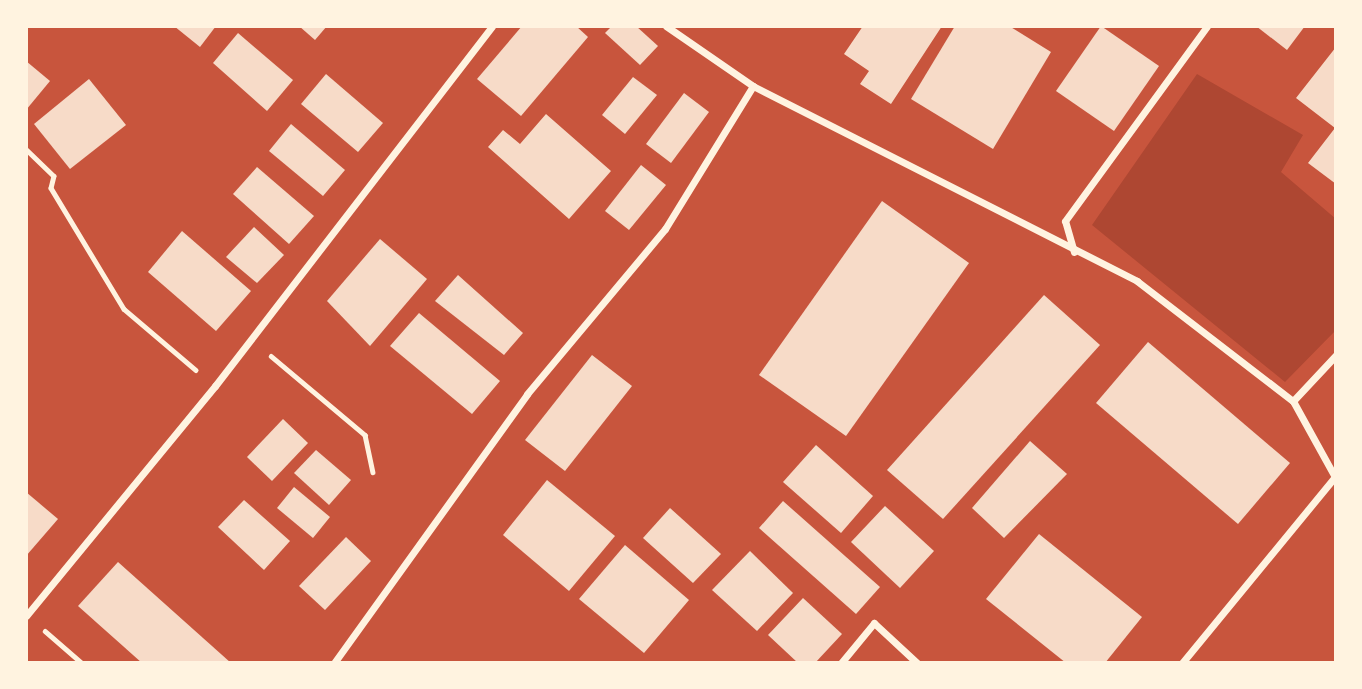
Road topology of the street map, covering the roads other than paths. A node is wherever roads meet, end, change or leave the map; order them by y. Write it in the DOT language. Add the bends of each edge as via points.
graph roads {
  1 [pos="492,26"];
  2 [pos="666,26"];
  3 [pos="1207,26"];
  4 [pos="753,86"];
  5 [pos="1074,252"];
  6 [pos="1336,355"];
  7 [pos="1293,401"];
  8 [pos="1335,478"];
  9 [pos="26,615"];
  10 [pos="334,663"];
  11 [pos="841,663"];
  12 [pos="917,663"];
  13 [pos="1182,663"];
  1 -- 9 [label="street" via="215,386"];
  2 -- 4 [label="street"];
  3 -- 5 [label="street" via="1065,221"];
  4 -- 5 [label="street"];
  4 -- 10 [label="street" via="665,229 527,394"];
  5 -- 7 [label="street" via="1137,281"];
  6 -- 7 [label="street"];
  7 -- 8 [label="street"];
  8 -- 13 [label="street"];
  11 -- 12 [label="street" via="874,623"];
}
